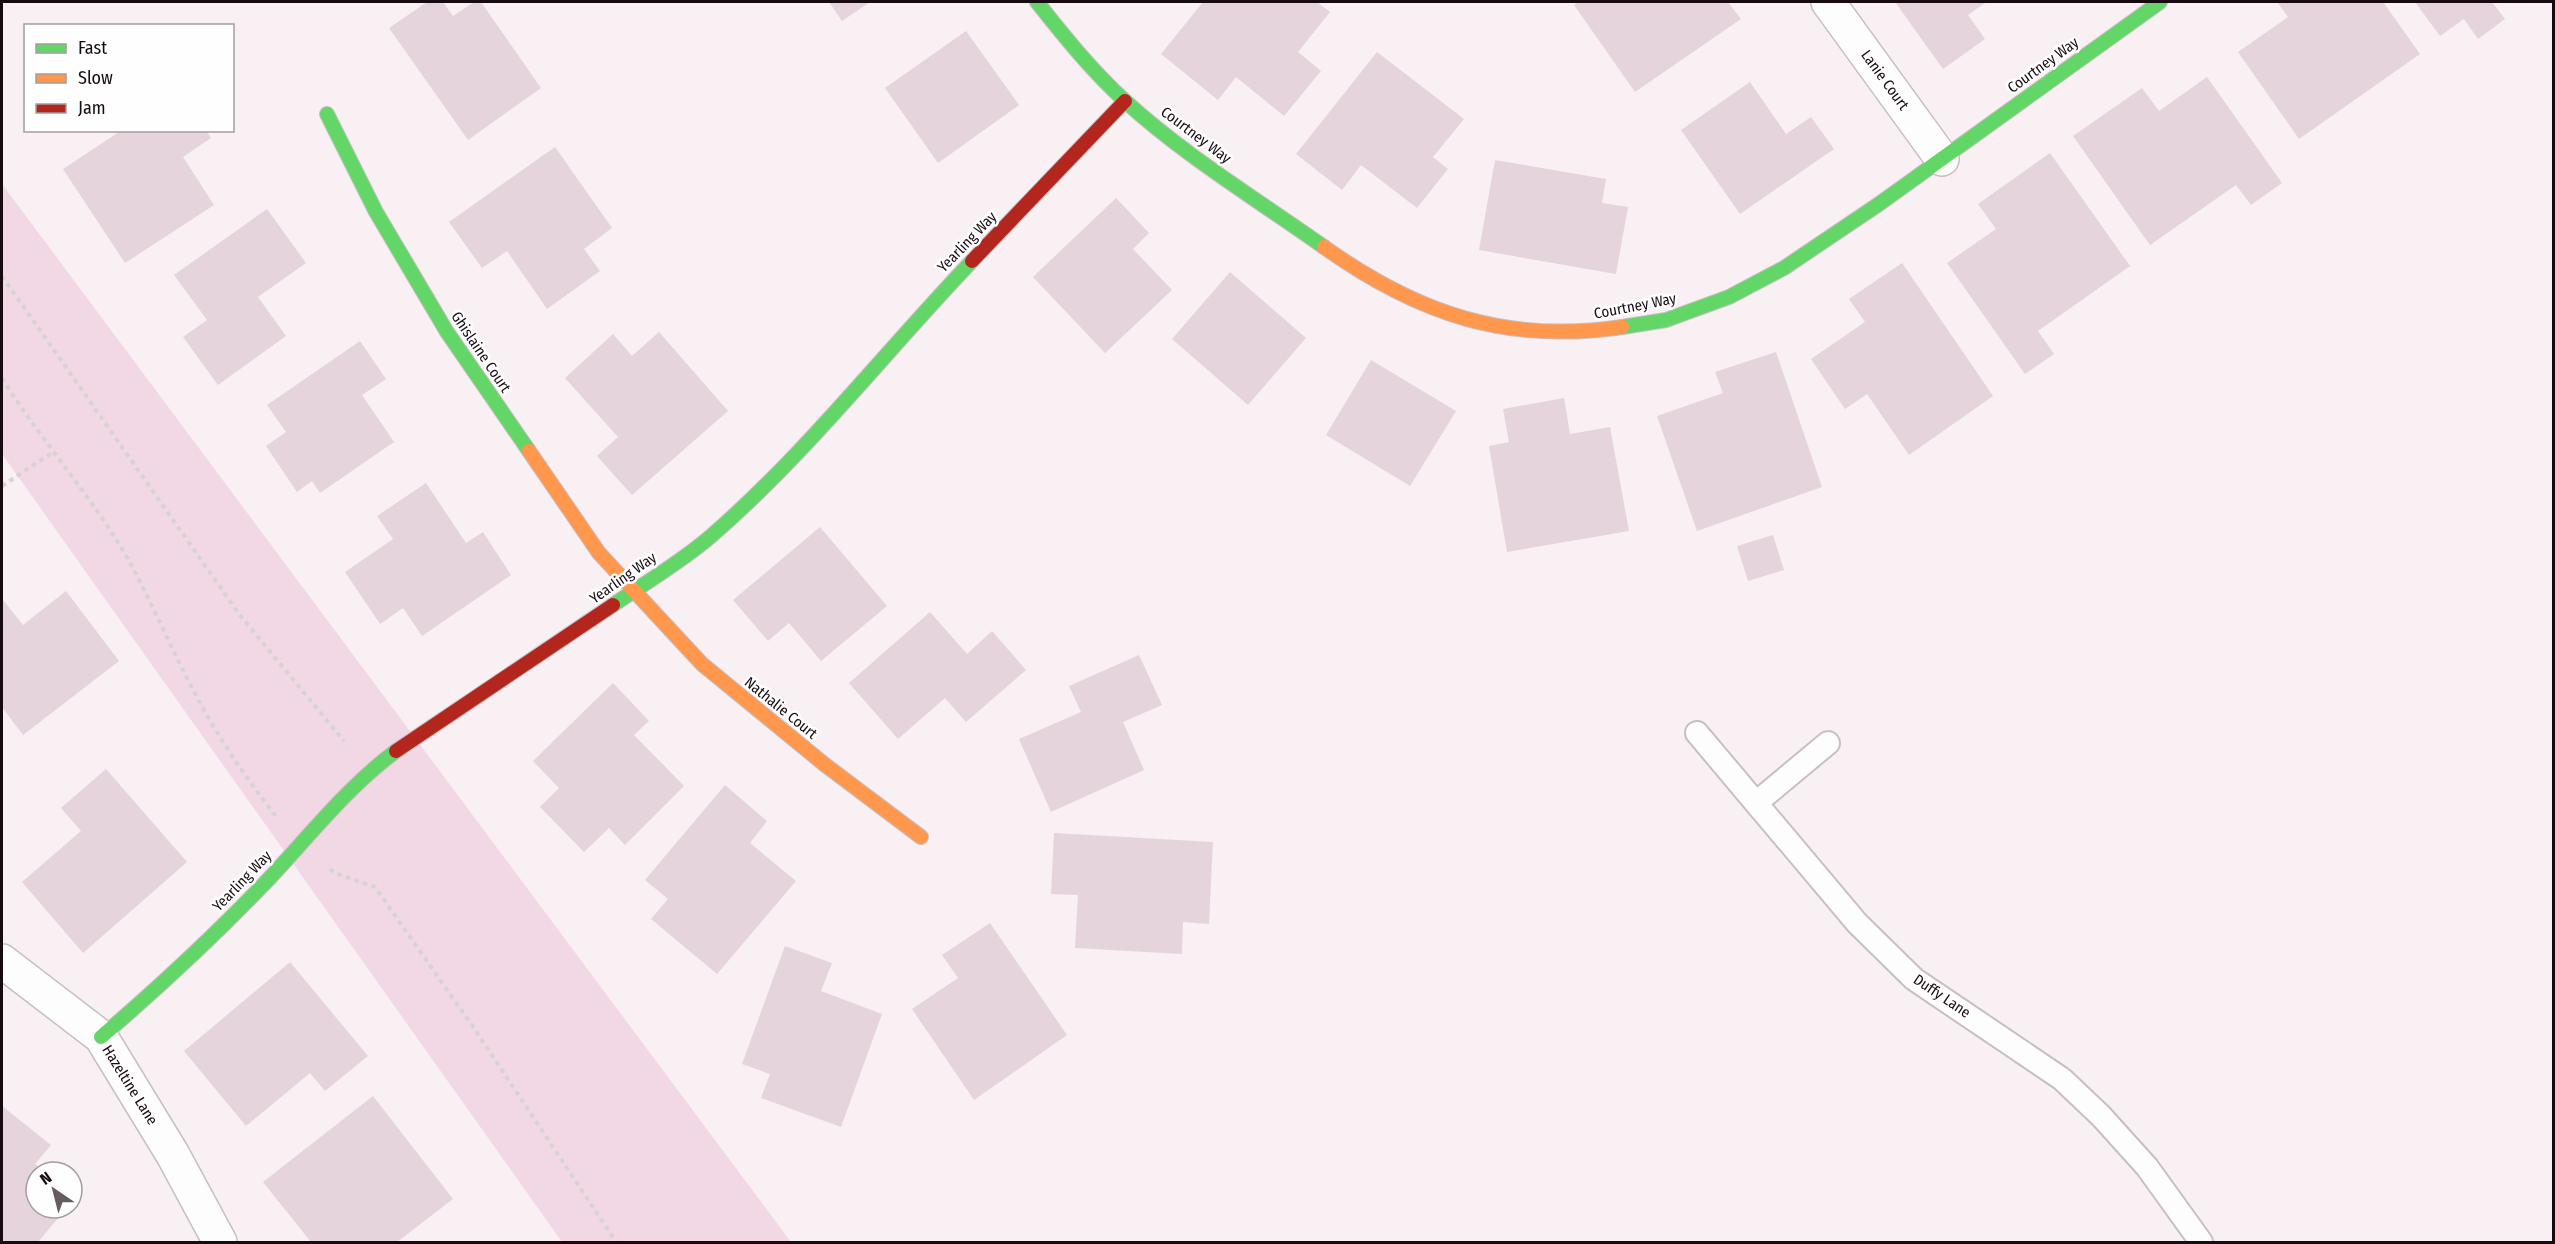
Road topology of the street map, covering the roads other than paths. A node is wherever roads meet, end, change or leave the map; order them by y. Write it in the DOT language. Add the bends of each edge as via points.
graph roads {
  1 [pos="1037,2"];
  2 [pos="1828,2"];
  3 [pos="2160,2"];
  4 [pos="1125,100"];
  5 [pos="327,114"];
  6 [pos="1942,159"];
  7 [pos="633,591"];
  8 [pos="1697,733"];
  9 [pos="1828,743"];
  10 [pos="1756,803"];
  11 [pos="921,837"];
  12 [pos="2,961"];
  13 [pos="100,1037"];
  14 [pos="211,1240"];
  15 [pos="2201,1242"];
  1 -- 4 [label="street, Courtney Way" via="1072,46"];
  2 -- 6 [label="street, Lanie Court"];
  3 -- 6 [label="street, Courtney Way"];
  4 -- 6 [label="street, Courtney Way" via="1173,140 1352,267 1420,303 1483,325 1539,332 1587,332 1666,320 1729,297 1784,268"];
  4 -- 7 [label="street, Yearling Way" via="909,327 780,472 709,538"];
  5 -- 7 [label="street, Ghislaine Court" via="376,212 447,332 599,553"];
  7 -- 11 [label="street, Nathalie Court" via="702,664"];
  7 -- 13 [label="street, Yearling Way" via="369,771 175,973"];
  8 -- 10 [label="lane, Duffy Lane"];
  9 -- 10 [label="lane"];
  10 -- 15 [label="lane, Duffy Lane" via="1857,923 1914,979 2062,1079 2101,1116 2147,1167"];
  12 -- 13 [label="street, Hazeltine Lane"];
  13 -- 14 [label="street, Hazeltine Lane" via="173,1155"];
}
